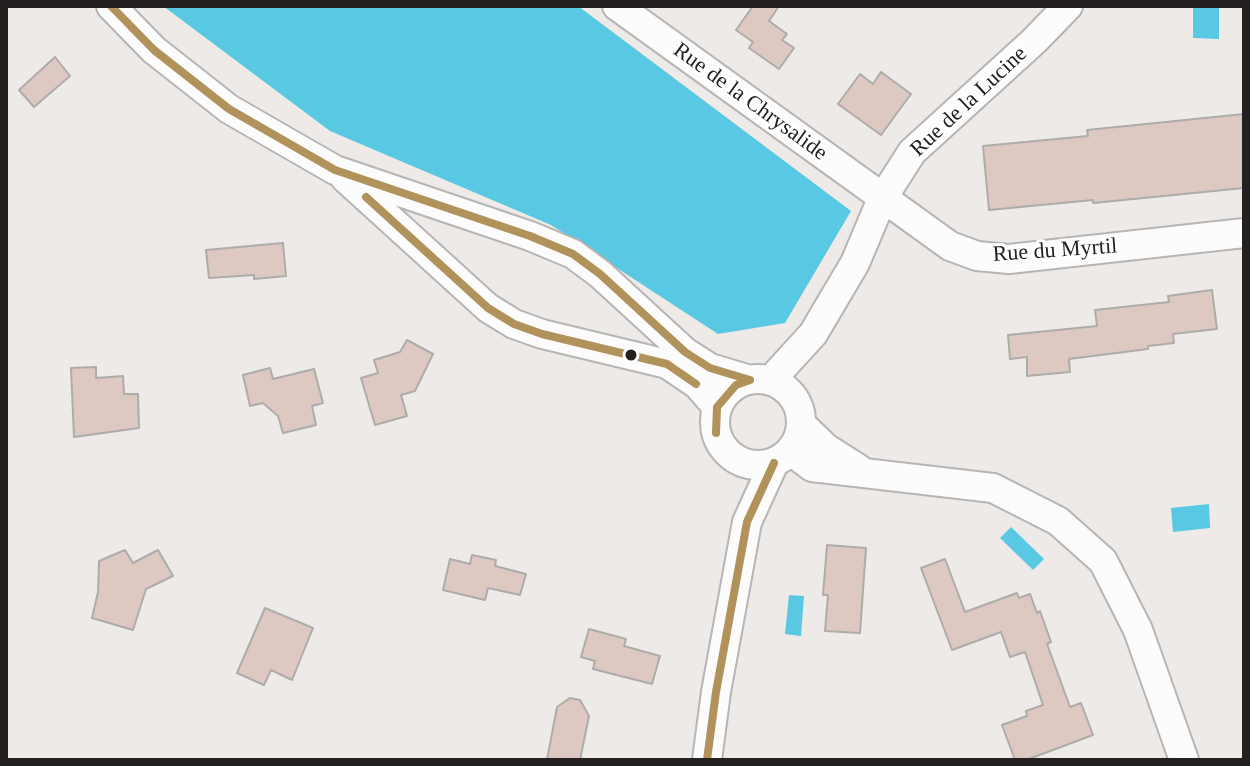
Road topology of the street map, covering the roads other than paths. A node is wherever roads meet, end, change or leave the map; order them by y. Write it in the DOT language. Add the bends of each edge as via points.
graph roads {
  1 [pos="111,6"];
  2 [pos="617,6"];
  3 [pos="1068,6"];
  4 [pos="335,170"];
  5 [pos="882,199"];
  6 [pos="1244,233"];
  7 [pos="813,334"];
  8 [pos="760,380"];
  9 [pos="717,407"];
  10 [pos="799,412"];
  11 [pos="783,457"];
  12 [pos="736,459"];
  13 [pos="867,474"];
  14 [pos="747,522"];
  15 [pos="707,760"];
  16 [pos="1184,760"];
  1 -- 4 [label="street" via="154,50 229,109"];
  2 -- 5 [label="street, Rue de la Chrysalide"];
  3 -- 5 [label="street, Rue de la Lucine" via="912,152"];
  4 -- 8 [label="street" via="573,254 685,352 710,368"];
  4 -- 9 [label="street" via="488,308 542,334 667,364 698,385"];
  5 -- 6 [label="street, Rue du Myrtil" via="950,246 977,256 1009,259"];
  5 -- 7 [label="street, Rue de la Lucine" via="855,263"];
  7 -- 8 [label="street, Rue de la Lucine"];
  7 -- 10 [label="street, Rue de la Lucine"];
  8 -- 9 [label="street" via="736,385"];
  8 -- 10 [label="street" via="789,392"];
  9 -- 12 [label="street" via="716,433"];
  10 -- 11 [label="street" via="799,438"];
  10 -- 13 [label="street" via="826,448"];
  11 -- 12 [label="street" via="748,464"];
  11 -- 13 [label="street" via="812,467"];
  11 -- 14 [label="street"];
  12 -- 14 [label="street"];
  13 -- 16 [label="street" via="993,488 1070,531 1103,561 1138,630"];
  14 -- 15 [label="street"];
}
